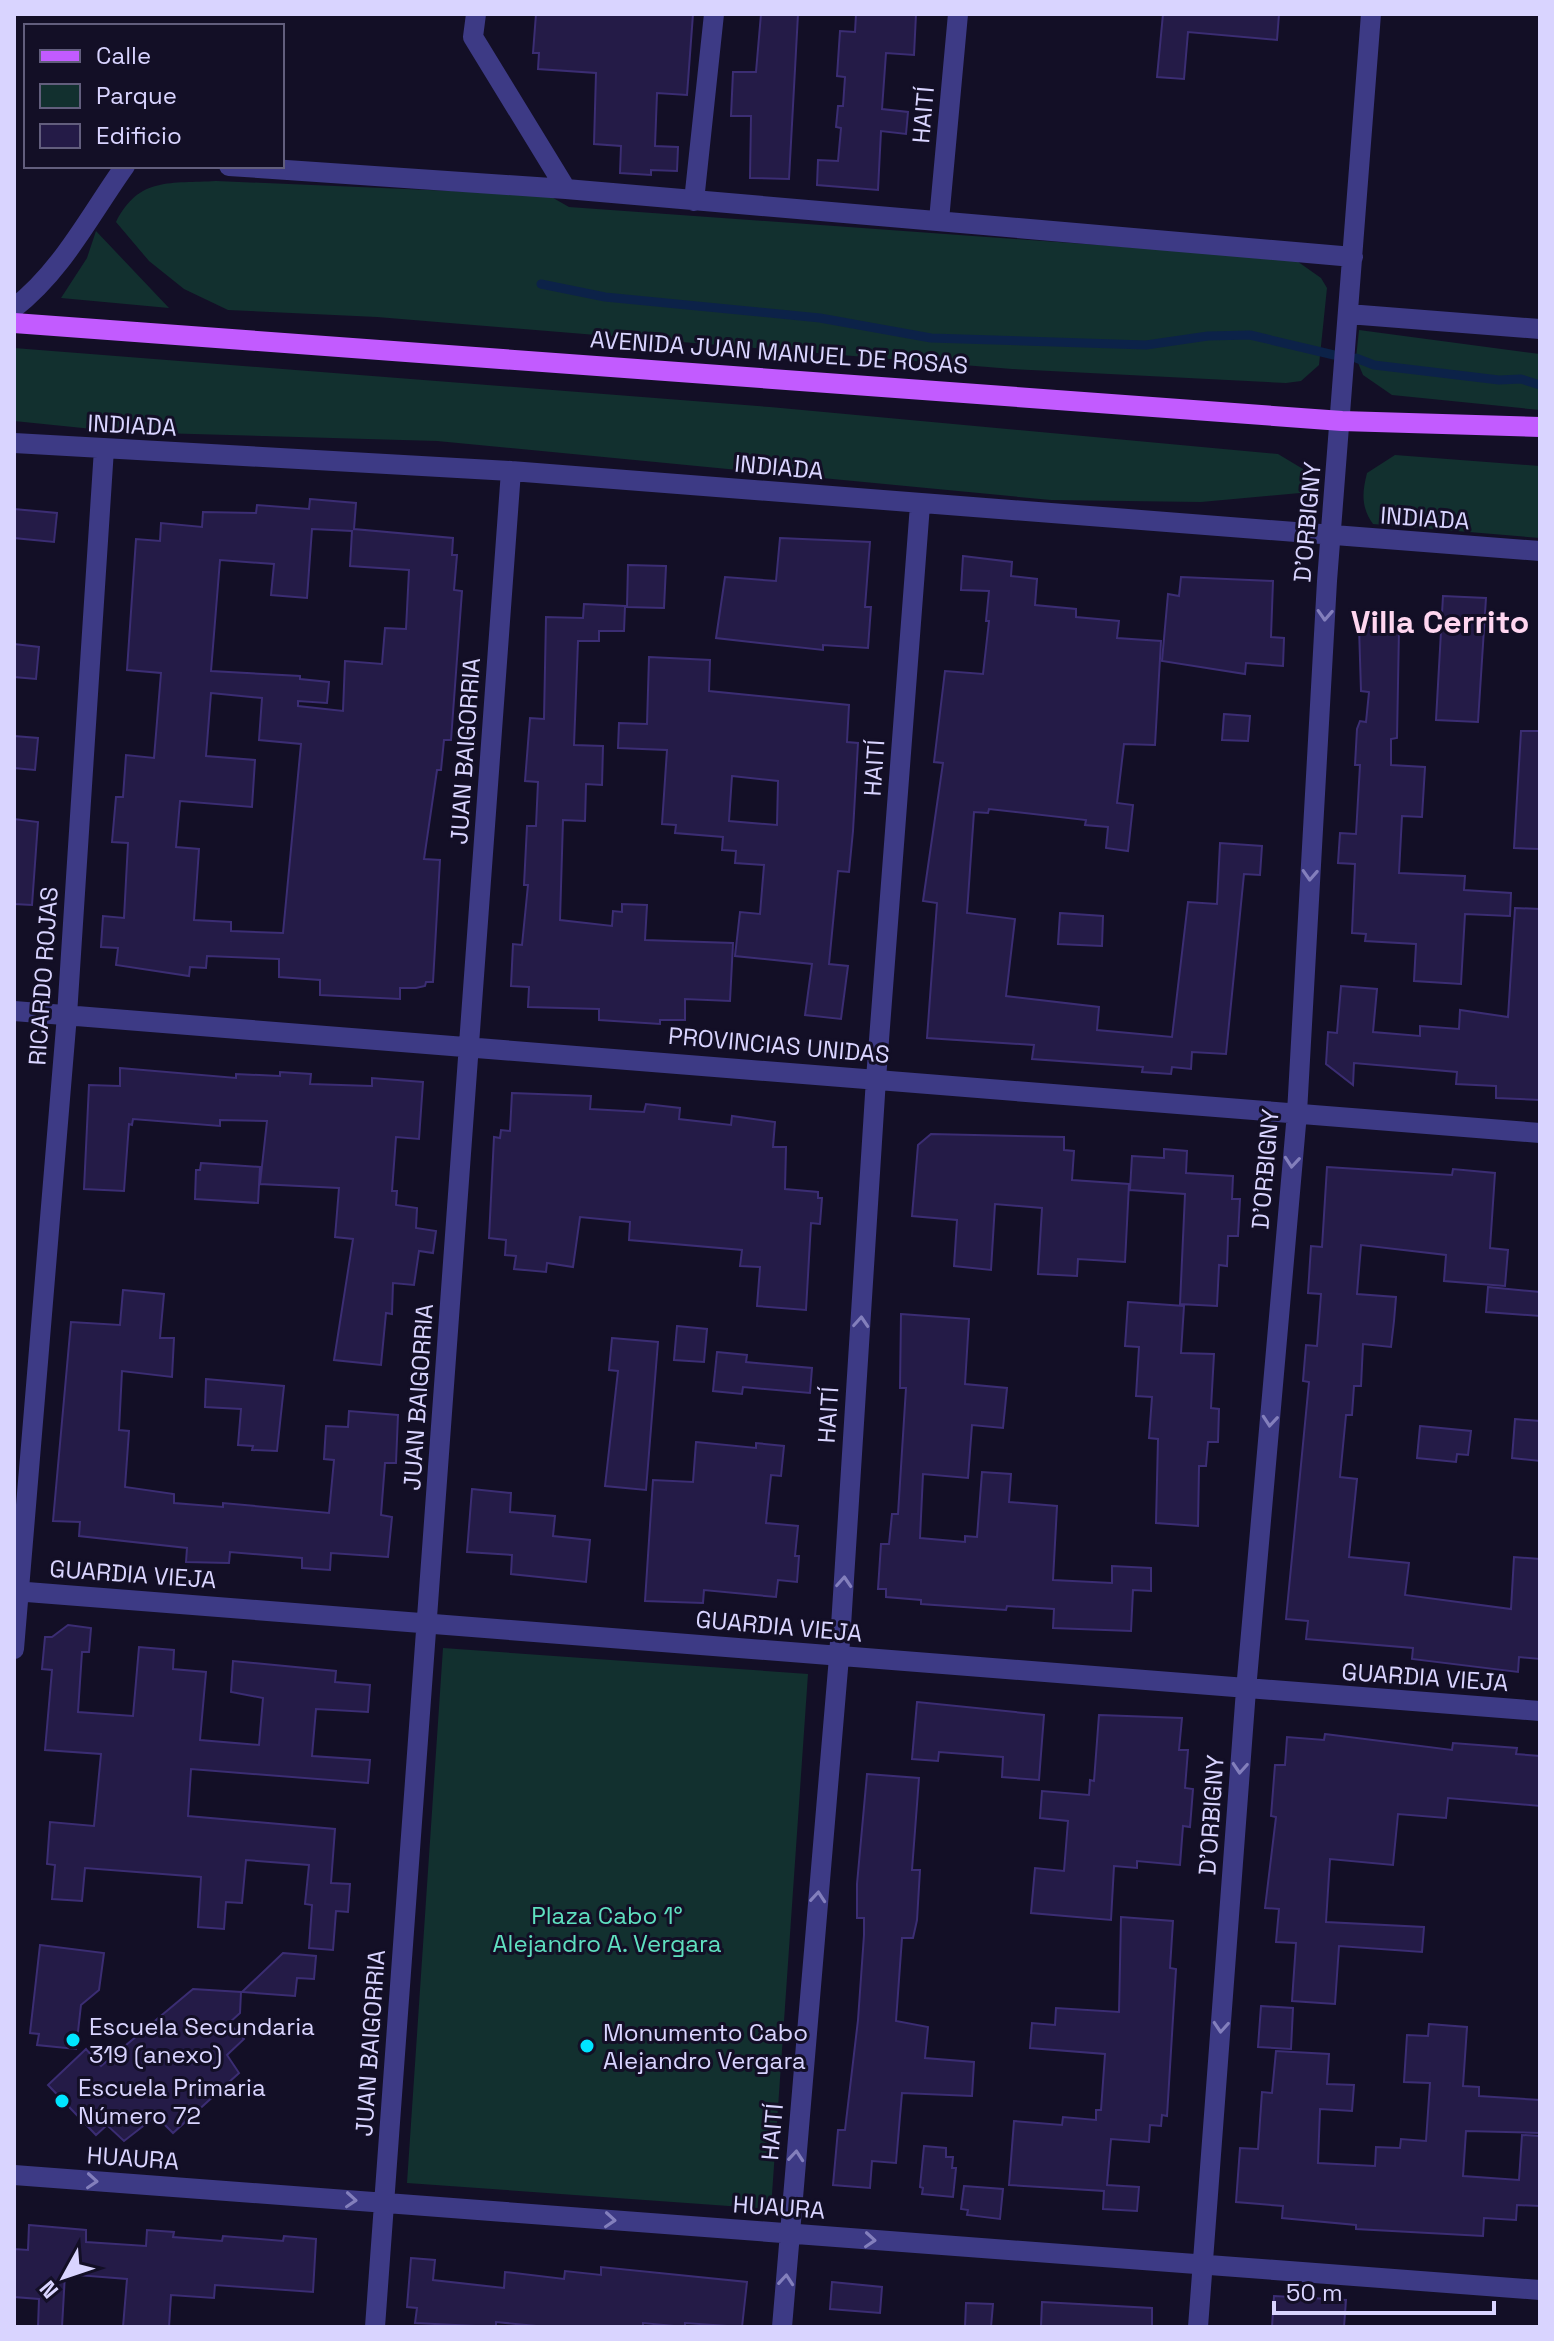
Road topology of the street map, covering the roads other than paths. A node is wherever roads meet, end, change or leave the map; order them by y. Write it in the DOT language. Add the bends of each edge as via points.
graph roads {
  1 [pos="476,14"];
  2 [pos="714,14"];
  3 [pos="958,14"];
  4 [pos="1371,14"];
  5 [pos="123,168"];
  6 [pos="258,168"];
  7 [pos="566,189"];
  8 [pos="694,201"];
  9 [pos="939,220"];
  10 [pos="1353,257"];
  11 [pos="14,308"];
  12 [pos="1348,314"];
  13 [pos="14,323"];
  14 [pos="1540,329"];
  15 [pos="1342,421"];
  16 [pos="1540,427"];
  17 [pos="14,443"];
  18 [pos="104,449"];
  19 [pos="511,471"];
  20 [pos="920,505"];
  21 [pos="1333,538"];
  22 [pos="1540,551"];
  23 [pos="14,1011"];
  24 [pos="67,1015"];
  25 [pos="470,1046"];
  26 [pos="876,1079"];
  27 [pos="1297,1113"];
  28 [pos="1540,1133"];
  29 [pos="16,1591"];
  30 [pos="428,1622"];
  31 [pos="14,1649"];
  32 [pos="839,1657"];
  33 [pos="1246,1690"];
  34 [pos="1540,1711"];
  35 [pos="14,2175"];
  36 [pos="384,2203"];
  37 [pos="790,2234"];
  38 [pos="1204,2265"];
  39 [pos="1540,2290"];
  40 [pos="375,2327"];
  41 [pos="782,2327"];
  42 [pos="1198,2327"];
  1 -- 7 [label="street" via="473,37"];
  2 -- 8 [label="street"];
  3 -- 9 [label="street, HAITÍ"];
  4 -- 10 [label="street, D'ORBIGNY"];
  5 -- 11 [label="street" via="55,271"];
  6 -- 7 [label="street"];
  7 -- 8 [label="street"];
  8 -- 9 [label="street"];
  9 -- 10 [label="street"];
  10 -- 12 [label="street, D'ORBIGNY"];
  12 -- 14 [label="street"];
  12 -- 15 [label="street, D'ORBIGNY"];
  13 -- 15 [label="main road, AVENIDA JUAN MANUEL DE ROSAS"];
  15 -- 16 [label="main road, AVENIDA JUAN MANUEL DE ROSAS"];
  15 -- 21 [label="street, D'ORBIGNY"];
  17 -- 18 [label="street, INDIADA"];
  18 -- 19 [label="street, INDIADA"];
  18 -- 24 [label="street, RICARDO ROJAS"];
  19 -- 20 [label="street, INDIADA"];
  19 -- 25 [label="street, JUAN BAIGORRIA"];
  20 -- 21 [label="street, INDIADA"];
  20 -- 26 [label="street, HAITÍ"];
  21 -- 22 [label="street, INDIADA"];
  21 -- 27 [label="street, D'ORBIGNY, one-way"];
  23 -- 24 [label="street, PROVINCIAS UNIDAS"];
  24 -- 25 [label="street, PROVINCIAS UNIDAS"];
  24 -- 29 [label="street, RICARDO ROJAS"];
  25 -- 26 [label="street, PROVINCIAS UNIDAS"];
  25 -- 30 [label="street, JUAN BAIGORRIA"];
  26 -- 27 [label="street, PROVINCIAS UNIDAS"];
  32 -- 26 [label="street, HAITÍ, one-way"];
  27 -- 28 [label="street, PROVINCIAS UNIDAS"];
  27 -- 33 [label="street, D'ORBIGNY, one-way"];
  29 -- 30 [label="street, GUARDIA VIEJA"];
  29 -- 31 [label="street, RICARDO ROJAS"];
  30 -- 32 [label="street, GUARDIA VIEJA"];
  30 -- 36 [label="street, JUAN BAIGORRIA"];
  32 -- 33 [label="street, GUARDIA VIEJA"];
  37 -- 32 [label="street, HAITÍ, one-way"];
  33 -- 34 [label="street, GUARDIA VIEJA"];
  33 -- 38 [label="street, D'ORBIGNY, one-way"];
  35 -- 36 [label="street, HUAURA, one-way"];
  36 -- 37 [label="street, HUAURA, one-way"];
  36 -- 40 [label="street, JUAN BAIGORRIA"];
  37 -- 38 [label="street, HUAURA, one-way"];
  41 -- 37 [label="street, HAITÍ, one-way"];
  38 -- 39 [label="street, HUAURA"];
  38 -- 42 [label="street, D'ORBIGNY"];
}
